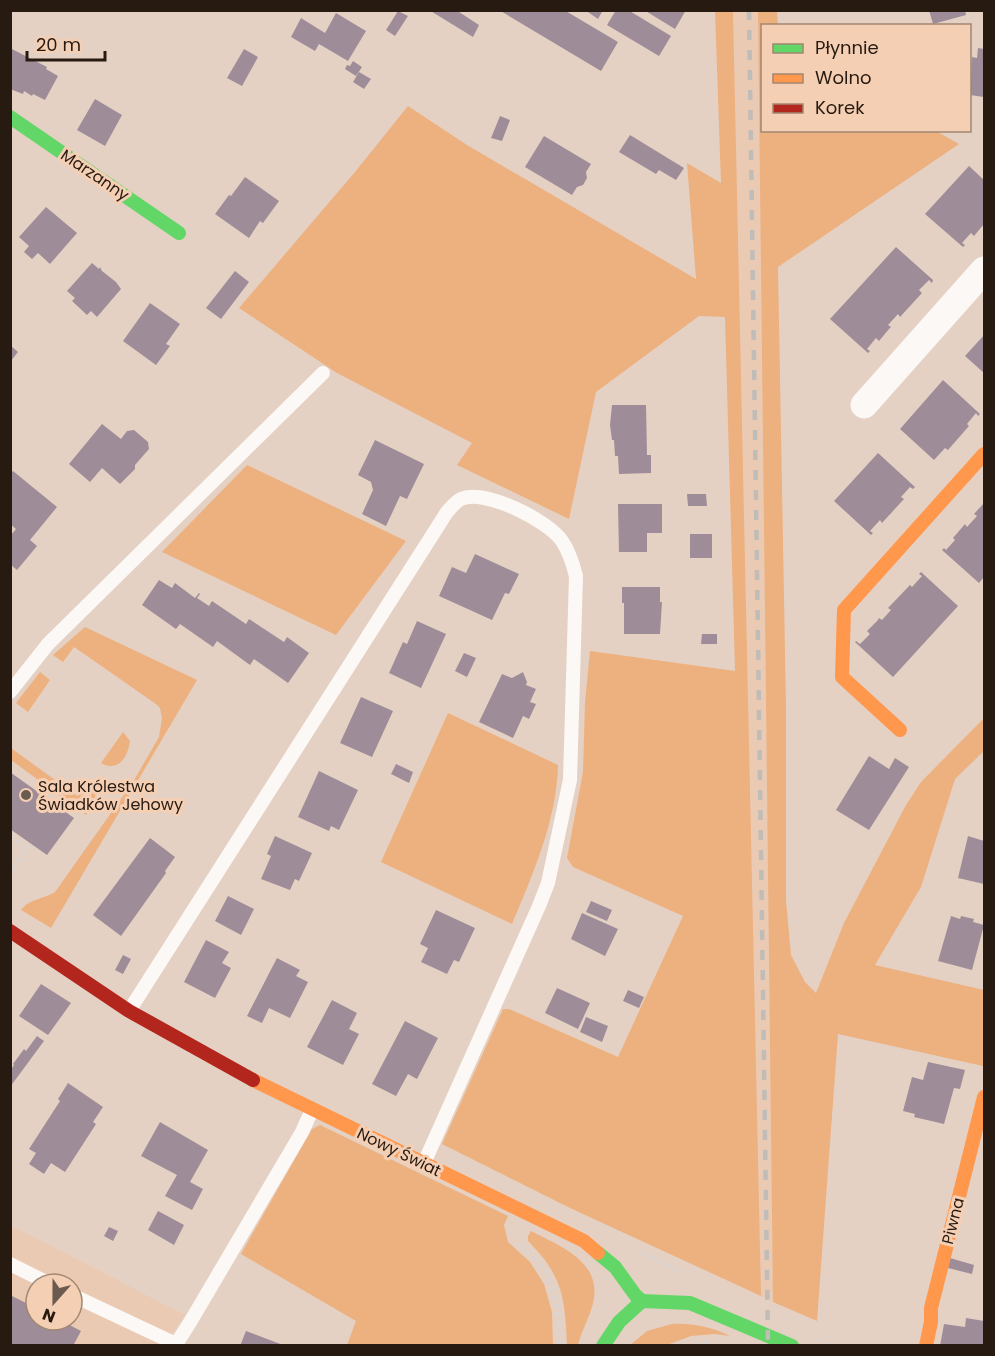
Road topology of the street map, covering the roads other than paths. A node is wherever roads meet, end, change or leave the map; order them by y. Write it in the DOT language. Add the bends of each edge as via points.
graph roads {
  1 [pos="10,117"];
  2 [pos="179,233"];
  3 [pos="984,270"];
  4 [pos="323,373"];
  5 [pos="864,405"];
  6 [pos="984,454"];
  7 [pos="10,693"];
  8 [pos="900,730"];
  9 [pos="10,931"];
  10 [pos="129,1011"];
  11 [pos="984,1097"];
  12 [pos="312,1110"];
  13 [pos="424,1163"];
  14 [pos="10,1264"];
  15 [pos="26,1272"];
  16 [pos="84,1301"];
  17 [pos="642,1301"];
  18 [pos="175,1345"];
  19 [pos="603,1346"];
  20 [pos="792,1346"];
  21 [pos="926,1346"];
  1 -- 2 [label="street, Marzanny"];
  3 -- 5 [label="street"];
  4 -- 7 [label="lane" via="48,644"];
  6 -- 8 [label="street" via="844,610 842,677"];
  9 -- 10 [label="street, Nowy Świat"];
  10 -- 12 [label="street, Nowy Świat"];
  10 -- 13 [label="lane" via="447,512 461,499 477,497 496,501 546,524 562,540 576,576 570,780 539,906"];
  11 -- 21 [label="street, Piwna" via="931,1308"];
  12 -- 13 [label="street, Nowy Świat"];
  12 -- 18 [label="lane"];
  13 -- 17 [label="street, Nowy Świat" via="584,1241 615,1267"];
  14 -- 15 [label="lane"];
  16 -- 18 [label="lane"];
  17 -- 19 [label="street" via="619,1322"];
  17 -- 20 [label="street" via="690,1303"];
}
